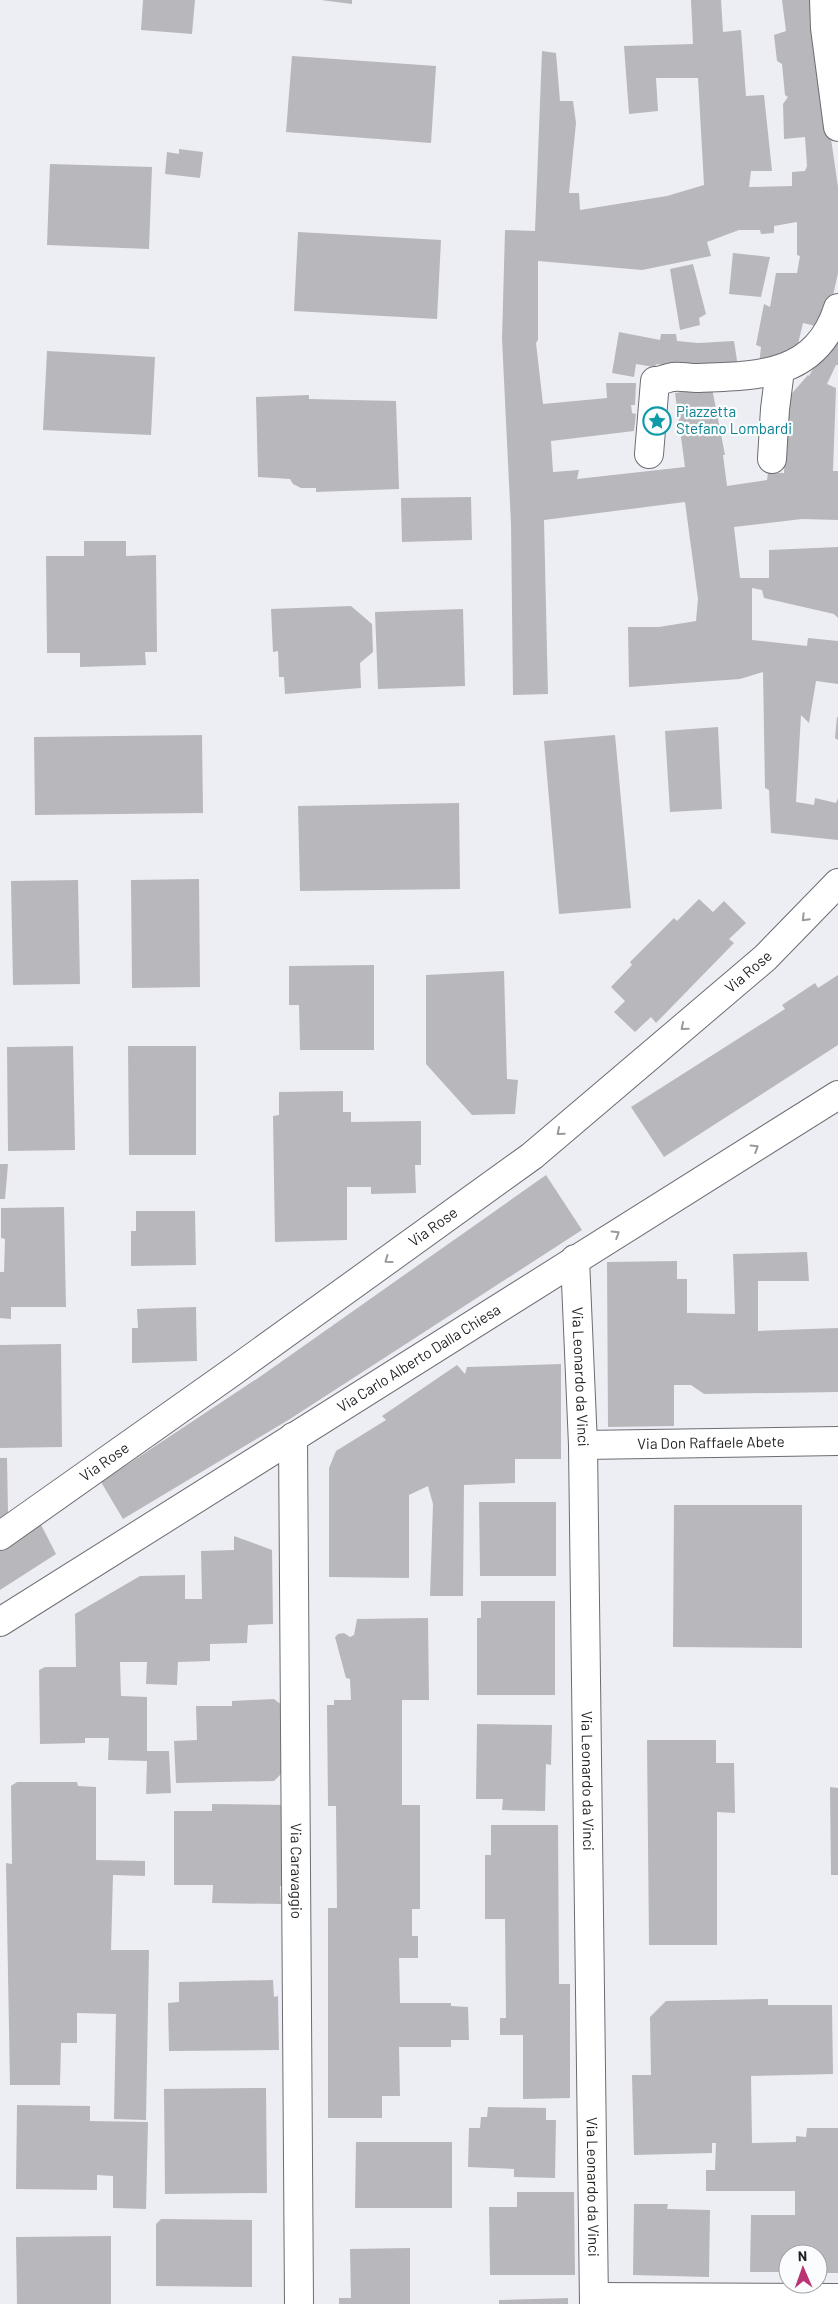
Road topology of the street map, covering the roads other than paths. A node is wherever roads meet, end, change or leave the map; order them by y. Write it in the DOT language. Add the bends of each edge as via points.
graph roads {
  1 [pos="824,0"];
  2 [pos="838,127"];
  3 [pos="838,308"];
  4 [pos="780,370"];
  5 [pos="649,454"];
  6 [pos="772,459"];
  7 [pos="838,882"];
  8 [pos="838,1095"];
  9 [pos="575,1259"];
  10 [pos="293,1436"];
  11 [pos="838,1441"];
  12 [pos="584,1445"];
  13 [pos="0,1536"];
  14 [pos="0,1622"];
  15 [pos="838,2298"];
  16 [pos="594,2300"];
  17 [pos="299,2304"];
  1 -- 2 [label="street"];
  3 -- 4 [label="street" via="832,326 810,354"];
  4 -- 5 [label="street" via="745,376 673,377 654,382"];
  4 -- 6 [label="street"];
  7 -- 13 [label="street, Via Rose, one-way" via="765,958 532,1156"];
  9 -- 8 [label="street, Via Carlo Alberto Dalla Chiesa, one-way"];
  9 -- 10 [label="street, Via Carlo Alberto Dalla Chiesa"];
  9 -- 12 [label="street, Via Leonardo da Vinci"];
  10 -- 14 [label="street, Via Carlo Alberto Dalla Chiesa"];
  10 -- 17 [label="street, Via Caravaggio"];
  11 -- 12 [label="street, Via Don Raffaele Abete"];
  12 -- 16 [label="street, Via Leonardo da Vinci"];
  15 -- 16 [label="street"];
}
